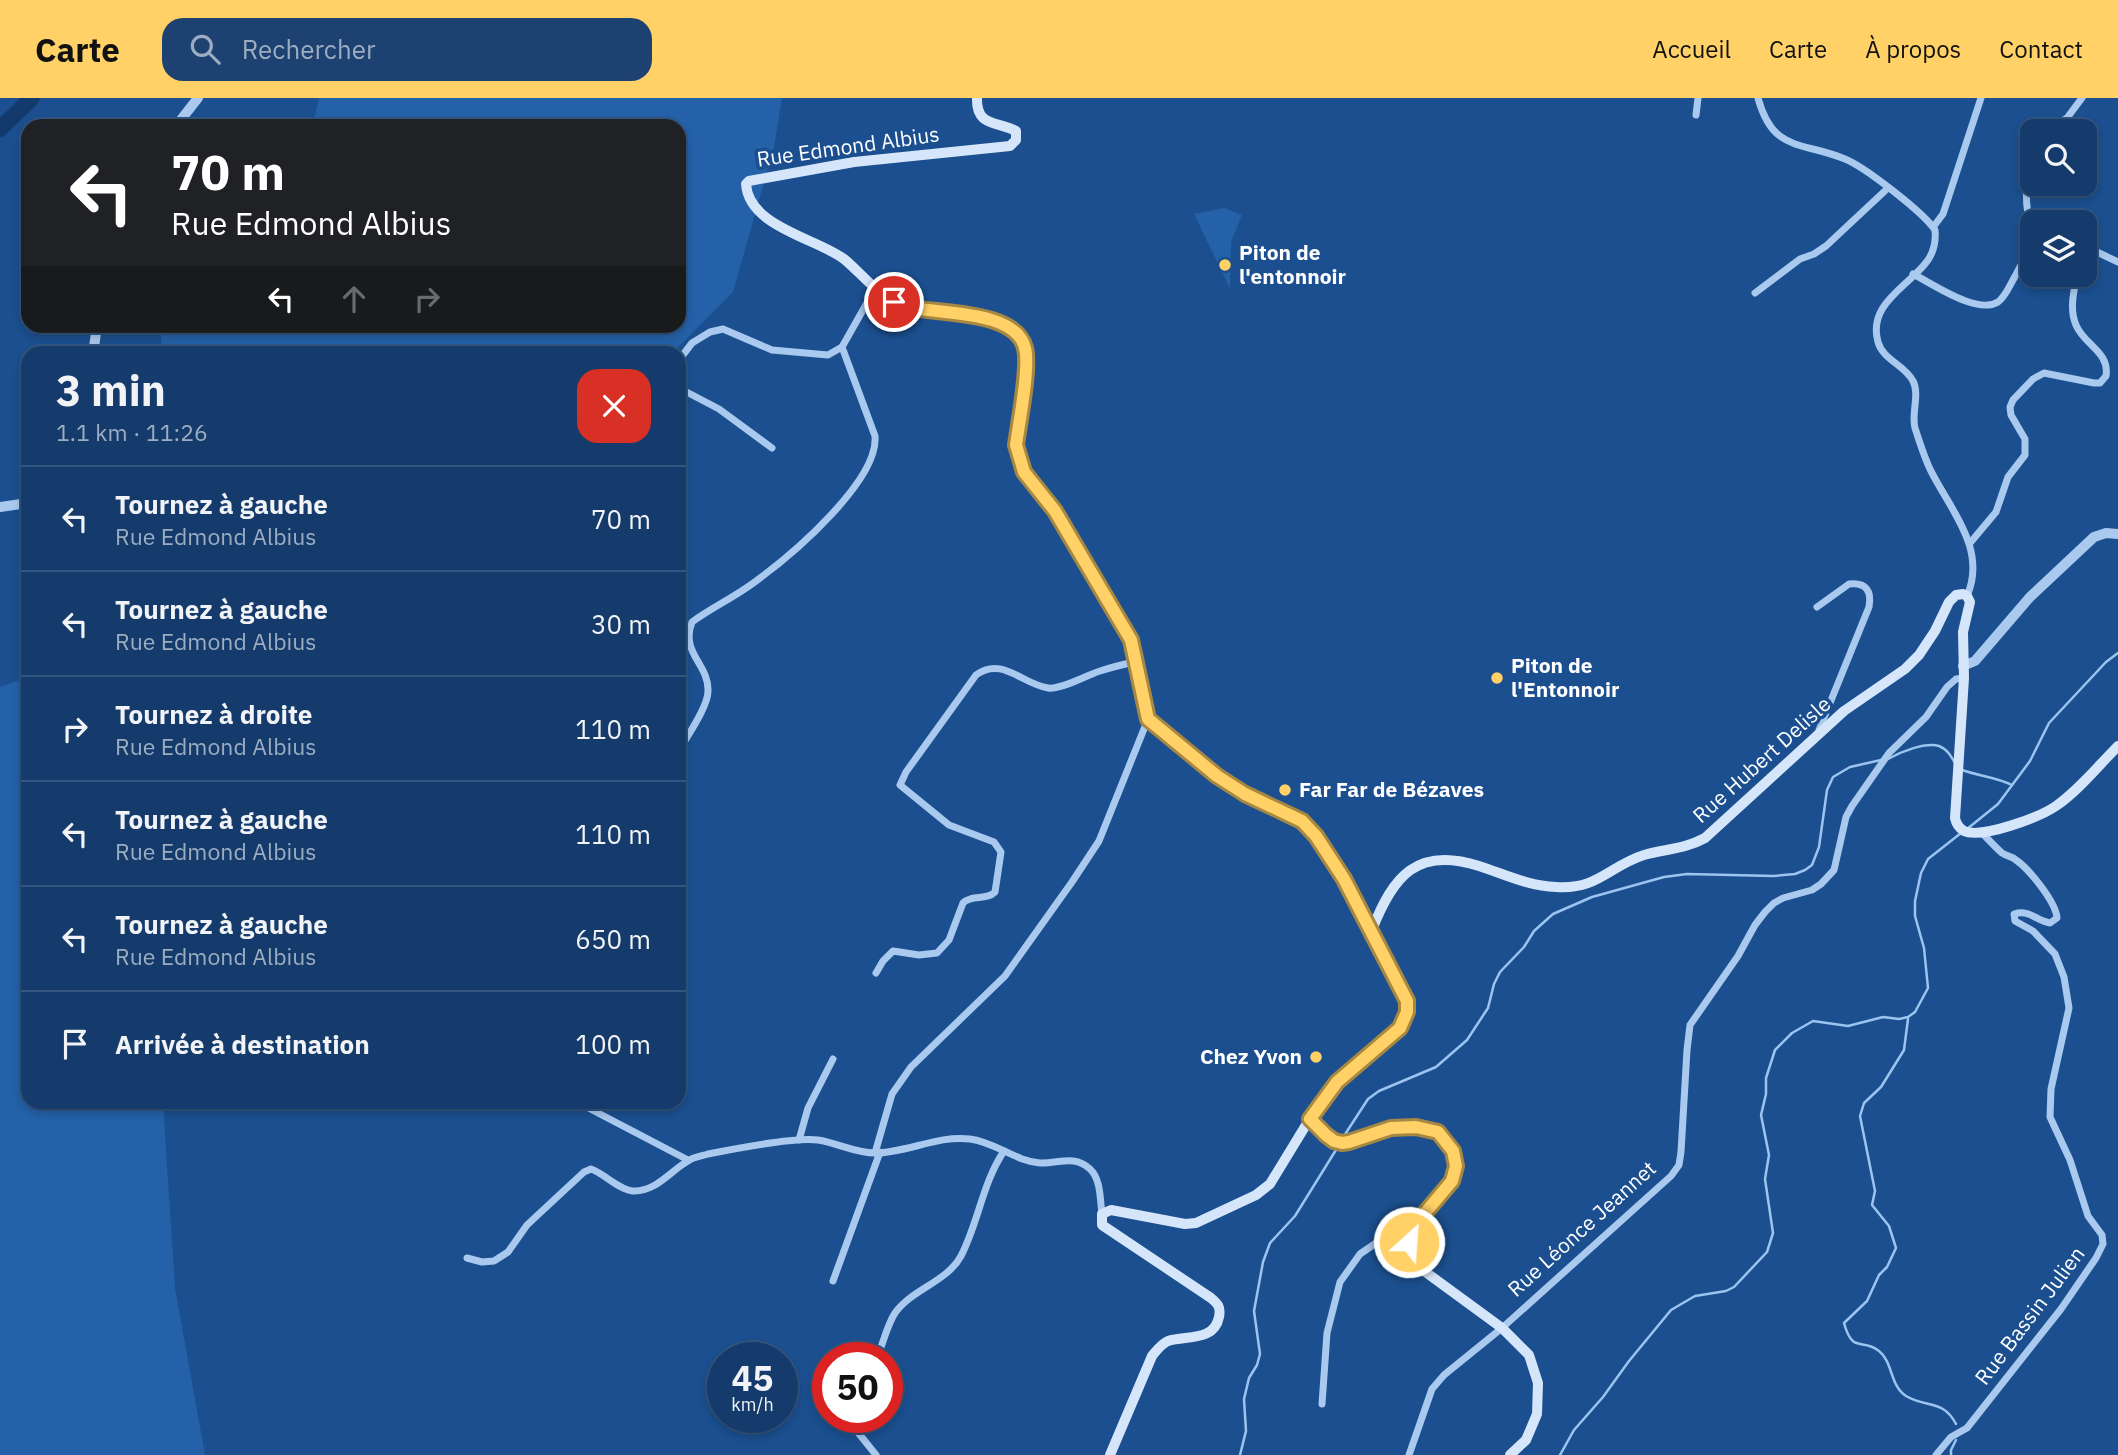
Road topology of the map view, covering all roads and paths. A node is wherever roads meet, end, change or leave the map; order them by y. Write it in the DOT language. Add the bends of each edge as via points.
graph roads {
  1 [pos="198,98"];
  2 [pos="977,98"];
  3 [pos="1698,98"];
  4 [pos="1758,98"];
  5 [pos="1981,98"];
  6 [pos="2082,98"];
  7 [pos="1696,116"];
  8 [pos="182,119"];
  9 [pos="2065,119"];
  10 [pos="1888,188"];
  11 [pos="1934,226"];
  12 [pos="2097,252"];
  13 [pos="2118,262"];
  14 [pos="2020,267"];
  15 [pos="1913,274"];
  16 [pos="876,286"];
  17 [pos="2075,287"];
  18 [pos="1755,293"];
  19 [pos="842,347"];
  20 [pos="686,351"];
  21 [pos="686,392"];
  22 [pos="772,448"];
  23 [pos="21,504"];
  24 [pos="0,507"];
  25 [pos="2118,534"];
  26 [pos="1970,543"];
  27 [pos="1967,596"];
  28 [pos="1817,607"];
  29 [pos="1138,661"];
  30 [pos="1964,666"];
  31 [pos="1964,678"];
  32 [pos="1148,719"];
  33 [pos="1818,734"];
  34 [pos="686,738"];
  35 [pos="2118,746"];
  36 [pos="1977,833"];
  37 [pos="1372,930"];
  38 [pos="876,973"];
  39 [pos="832,1059"];
  40 [pos="590,1109"];
  41 [pos="1313,1122"];
  42 [pos="799,1140"];
  43 [pos="1004,1151"];
  44 [pos="877,1152"];
  45 [pos="688,1160"];
  46 [pos="1102,1214"];
  47 [pos="1412,1256"];
  48 [pos="467,1258"];
  49 [pos="833,1280"];
  50 [pos="1502,1328"];
  51 [pos="883,1342"];
  52 [pos="1322,1404"];
  53 [pos="858,1433"];
  54 [pos="876,1455"];
  55 [pos="1110,1455"];
  56 [pos="1409,1455"];
  57 [pos="1510,1455"];
  58 [pos="1936,1455"];
  1 -- 8 [label="street"];
  2 -- 16 [label="main road, Rue Edmond Albius" via="977,111 984,120 1016,131 1010,146 854,162 746,184 758,210 790,233 841,257"];
  3 -- 7 [label="street"];
  4 -- 10 [label="street" via="1776,135 1847,160"];
  5 -- 11 [label="street" via="1943,214"];
  6 -- 9 [label="street"];
  10 -- 11 [label="street"];
  10 -- 18 [label="street" via="1826,246 1800,259"];
  11 -- 15 [label="street" via="1933,253"];
  12 -- 13 [label="street"];
  14 -- 15 [label="street" via="2003,297 1986,306"];
  15 -- 26 [label="street" via="1882,308 1878,341 1884,354 1913,381 1914,425 1930,471"];
  16 -- 19 [label="street"];
  16 -- 29 [label="main road, Rue Edmond Albius" via="894,302 987,319 1016,333 1025,346 1026,360 1018,458 1110,604"];
  17 -- 26 [label="street" via="2073,317 2082,337 2106,363 2106,376 2094,383 2052,373 2038,375 2013,400 2011,415 2025,439 2025,455 2008,477 1996,512"];
  19 -- 20 [label="street" via="828,355 772,350 723,328 692,343"];
  19 -- 34 [label="street" via="876,447 850,494 788,557 692,622 689,644 708,690"];
  21 -- 22 [label="street" via="719,409"];
  23 -- 24 [label="street"];
  25 -- 30 [label="street" via="2094,537 2030,597 1975,661"];
  26 -- 27 [label="street" via="1973,576"];
  27 -- 30 [label="main road"];
  27 -- 33 [label="main road, Rue Hubert Delisle" via="1956,595 1949,602 1935,631 1905,669"];
  28 -- 33 [label="street" via="1849,584 1864,586 1871,597"];
  29 -- 32 [label="main road, Rue Edmond Albius"];
  29 -- 38 [label="street" via="1049,689 1001,668 976,675 900,785 949,825 995,842 1001,852 995,892 963,903 949,940 937,953 893,951"];
  30 -- 31 [label="main road"];
  31 -- 36 [label="main road" via="1955,818 1959,827"];
  31 -- 50 [label="street, Rue Léonce Jeannet" via="1956,678 1926,717 1889,753 1852,806 1834,870 1812,890 1783,898 1765,912 1690,1025 1679,1165"];
  32 -- 37 [label="main road" via="1236,788 1302,821 1328,853"];
  32 -- 44 [label="street" via="1099,841 1005,976 897,1085"];
  33 -- 37 [label="main road, Rue Hubert Delisle" via="1714,831 1691,846 1644,855 1580,886 1529,883 1464,862 1431,860 1406,873 1394,886"];
  35 -- 36 [label="main road" via="2043,814"];
  36 -- 58 [label="street, Rue Bassin Julien" via="2015,858 2057,912 2050,923 2027,913 2014,914 2015,921 2033,931 2054,954 2064,977 2069,1008 2051,1089 2050,1117 2103,1244 2061,1309 1967,1428 1951,1437"];
  37 -- 41 [label="main road" via="1407,1001 1405,1020 1394,1035 1337,1082"];
  39 -- 42 [label="street" via="808,1108"];
  40 -- 45 [label="street"];
  41 -- 46 [label="main road" via="1270,1184 1217,1214 1185,1224 1111,1210"];
  41 -- 47 [label="main road" via="1334,1141 1349,1142 1391,1128 1416,1127 1438,1132 1453,1151 1452,1181 1414,1226 1409,1242"];
  42 -- 44 [label="street"];
  42 -- 45 [label="street"];
  43 -- 44 [label="street" via="969,1139 947,1139"];
  43 -- 46 [label="street" via="1040,1163 1067,1159 1082,1163 1097,1178"];
  43 -- 51 [label="street" via="991,1171 960,1258 895,1312"];
  44 -- 49 [label="street"];
  45 -- 48 [label="street" via="671,1175 640,1190 630,1191 591,1169 584,1172 527,1225 508,1251 494,1261"];
  46 -- 55 [label="main road" via="1102,1225 1211,1298 1219,1305 1220,1314 1208,1332 1168,1341 1152,1356"];
  47 -- 50 [label="main road" via="1420,1268"];
  47 -- 52 [label="street" via="1379,1241 1345,1272 1327,1333"];
  50 -- 56 [label="street, Rue Léonce Jeannet" via="1432,1389"];
  50 -- 57 [label="main road" via="1529,1355 1538,1383 1538,1414 1526,1440"];
  53 -- 54 [label="street"];
}
